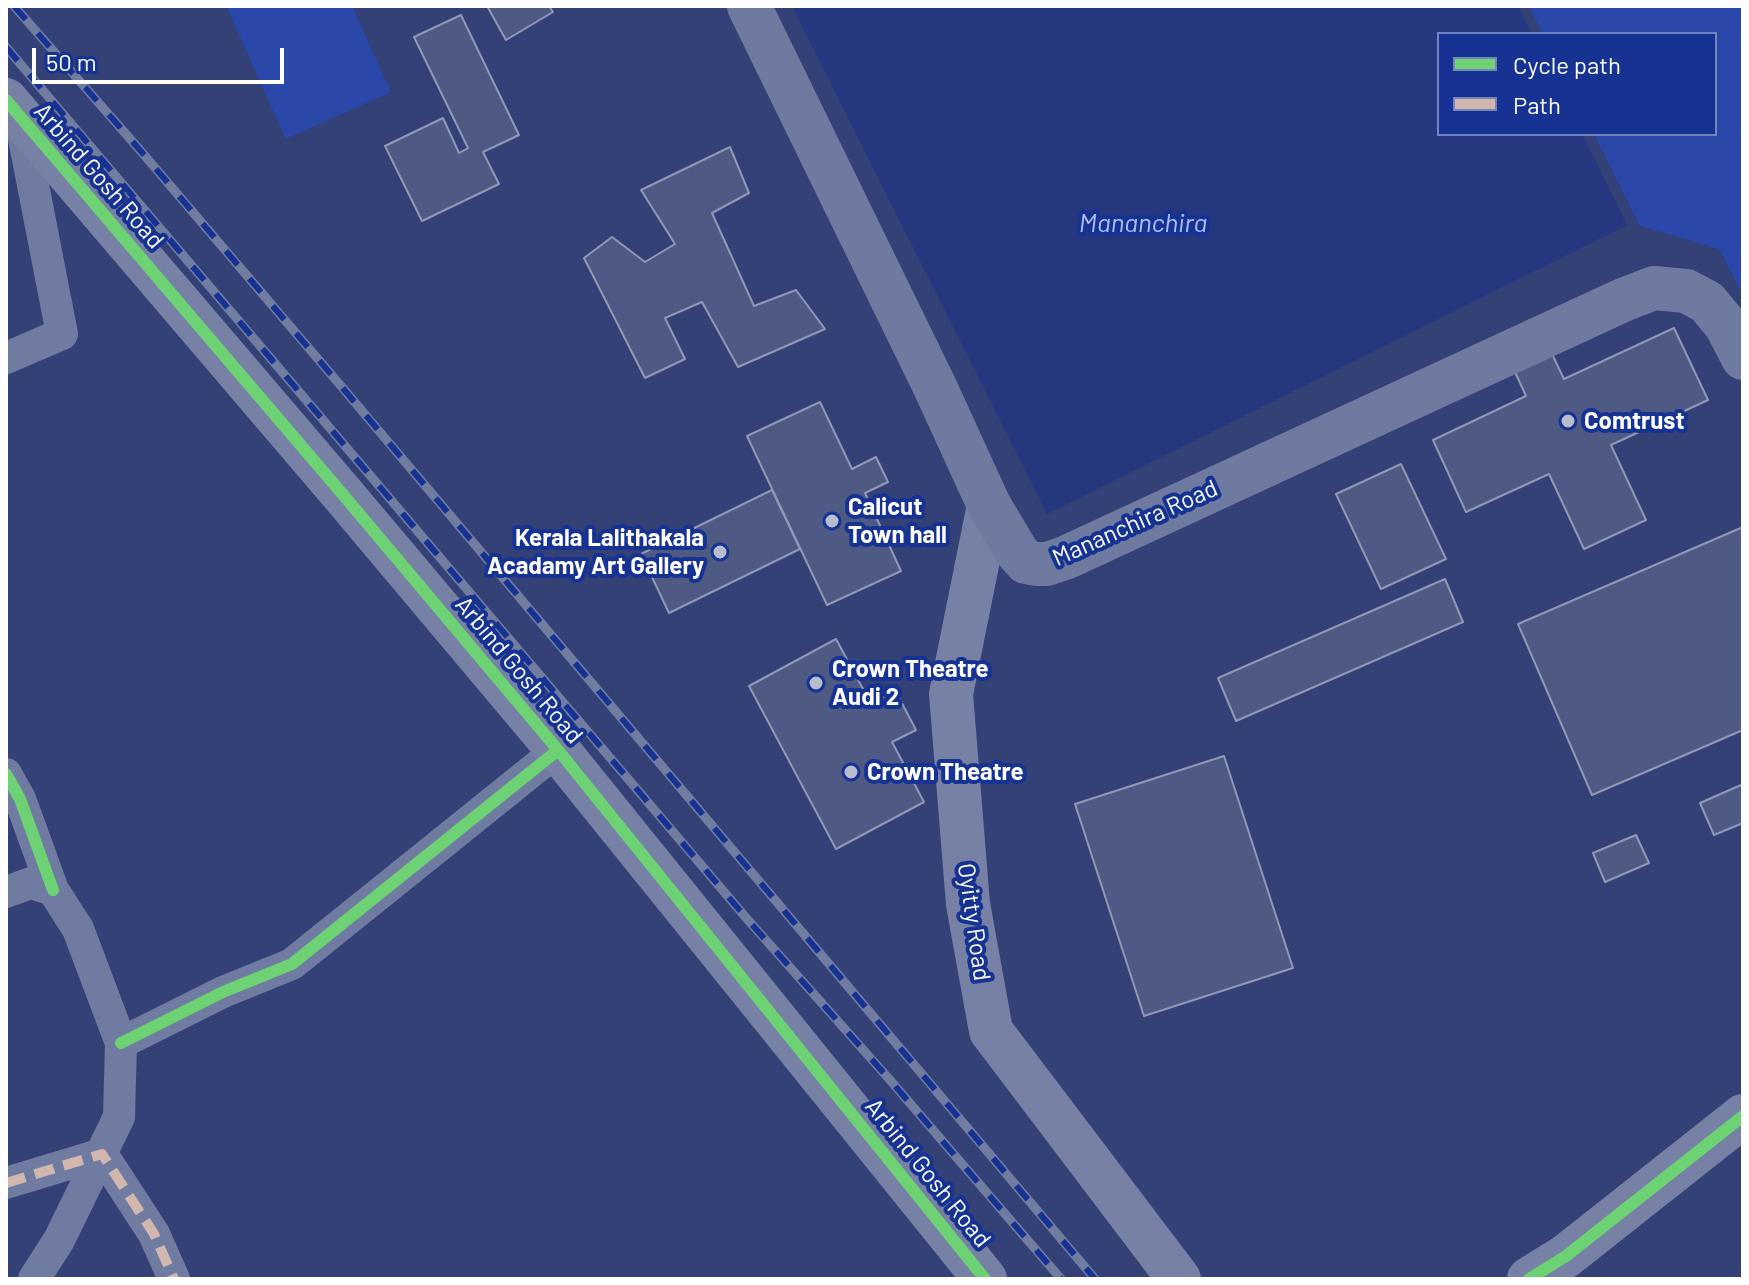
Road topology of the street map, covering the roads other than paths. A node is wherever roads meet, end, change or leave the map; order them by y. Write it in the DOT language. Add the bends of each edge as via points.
graph roads {
  1 [pos="749,6"];
  2 [pos="13,108"];
  3 [pos="6,358"];
  4 [pos="1743,358"];
  5 [pos="989,505"];
  6 [pos="558,750"];
  7 [pos="6,774"];
  8 [pos="53,890"];
  9 [pos="6,892"];
  10 [pos="121,1043"];
  11 [pos="1743,1116"];
  12 [pos="102,1154"];
  13 [pos="6,1183"];
  14 [pos="34,1279"];
  15 [pos="174,1279"];
  16 [pos="985,1279"];
  17 [pos="1179,1279"];
  18 [pos="1529,1279"];
  1 -- 5 [label="main road, Mananchira Road"];
  2 -- 3 [label="street" via="62,334"];
  2 -- 6 [label="street, Arbind Gosh Road"];
  4 -- 5 [label="main road, Mananchira Road" via="1707,302 1686,291 1654,288 1047,564 1026,562"];
  5 -- 17 [label="street, Oyitty Road" via="951,694 968,904 991,1031"];
  6 -- 10 [label="street" via="292,964"];
  6 -- 16 [label="street, Arbind Gosh Road"];
  7 -- 8 [label="street"];
  8 -- 9 [label="street" via="31,883"];
  8 -- 10 [label="street" via="78,929"];
  10 -- 12 [label="street" via="119,1117"];
  11 -- 18 [label="street" via="1566,1256"];
  12 -- 13 [label="street"];
  12 -- 14 [label="street"];
  12 -- 15 [label="street" via="154,1234"];
}
